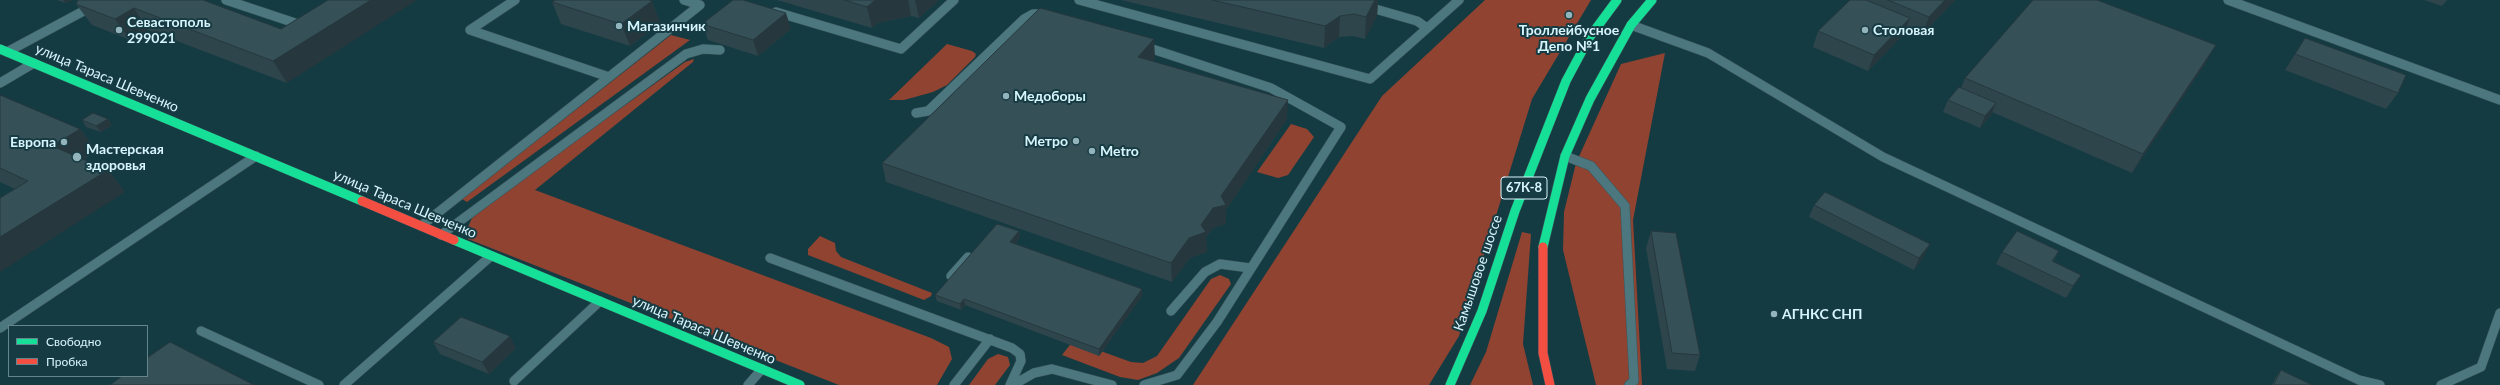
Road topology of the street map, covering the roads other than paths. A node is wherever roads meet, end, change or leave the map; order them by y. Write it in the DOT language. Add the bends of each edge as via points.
graph roads {
  1 [pos="104,0"];
  2 [pos="226,0"];
  3 [pos="515,0"];
  4 [pos="684,0"];
  5 [pos="954,0"];
  6 [pos="1079,0"];
  7 [pos="1344,0"];
  8 [pos="1459,0"];
  9 [pos="1617,0"];
  10 [pos="1652,0"];
  11 [pos="2228,0"];
  12 [pos="1357,1"];
  13 [pos="767,9"];
  14 [pos="1057,18"];
  15 [pos="311,19"];
  16 [pos="1631,25"];
  17 [pos="1427,28"];
  18 [pos="1131,42"];
  19 [pos="3,50"];
  20 [pos="720,50"];
  21 [pos="34,63"];
  22 [pos="609,77"];
  23 [pos="0,83"];
  24 [pos="2500,100"];
  25 [pos="916,113"];
  26 [pos="256,156"];
  27 [pos="1565,156"];
  28 [pos="421,226"];
  29 [pos="441,235"];
  30 [pos="972,252"];
  31 [pos="491,256"];
  32 [pos="770,258"];
  33 [pos="1250,268"];
  34 [pos="951,276"];
  35 [pos="600,302"];
  36 [pos="1171,311"];
  37 [pos="2500,313"];
  38 [pos="0,328"];
  39 [pos="202,331"];
  40 [pos="990,339"];
  41 [pos="762,369"];
  42 [pos="514,381"];
  43 [pos="319,385"];
  44 [pos="344,385"];
  45 [pos="748,385"];
  46 [pos="800,385"];
  47 [pos="954,385"];
  48 [pos="1010,385"];
  49 [pos="1013,385"];
  50 [pos="1112,385"];
  51 [pos="1144,385"];
  52 [pos="1450,385"];
  53 [pos="1550,385"];
  54 [pos="1630,385"];
  55 [pos="2380,385"];
  56 [pos="2442,385"];
  1 -- 19 [label="lane"];
  2 -- 15 [label="lane" via="299,26"];
  3 -- 22 [label="lane" via="470,30"];
  4 -- 22 [label="lane" via="700,5"];
  5 -- 13 [label="lane" via="901,49"];
  6 -- 17 [label="lane" via="1370,79"];
  7 -- 12 [label="lane"];
  8 -- 17 [label="lane"];
  9 -- 52 [label="main road, Камышовое шоссе / 67К-8" via="1589,38 1566,82 1515,211 1482,311"];
  10 -- 16 [label="main road"];
  11 -- 24 [label="lane"];
  12 -- 17 [label="lane" via="1417,21"];
  14 -- 25 [label="lane" via="1042,13 1024,19 928,111"];
  16 -- 27 [label="main road" via="1590,99 1571,137"];
  16 -- 55 [label="lane" via="1708,54 1883,157 2359,380"];
  18 -- 33 [label="lane" via="1271,88 1341,127"];
  19 -- 21 [label="main road, улица Тараса Шевченко"];
  20 -- 29 [label="lane" via="703,49 686,54"];
  21 -- 23 [label="lane"];
  21 -- 26 [label="main road, улица Тараса Шевченко"];
  22 -- 28 [label="lane"];
  26 -- 28 [label="main road, улица Тараса Шевченко"];
  26 -- 38 [label="lane"];
  27 -- 53 [label="main road" via="1543,247 1543,353"];
  27 -- 54 [label="lane" via="1591,166 1625,206 1634,381"];
  28 -- 29 [label="main road, улица Тараса Шевченко"];
  29 -- 31 [label="main road, улица Тараса Шевченко"];
  30 -- 34 [label="lane"];
  31 -- 35 [label="main road, улица Тараса Шевченко"];
  31 -- 44 [label="lane"];
  32 -- 40 [label="lane"];
  33 -- 36 [label="lane" via="1220,264 1205,272"];
  33 -- 51 [label="lane" via="1217,322 1177,376"];
  35 -- 41 [label="main road, улица Тараса Шевченко"];
  35 -- 42 [label="lane" via="574,323"];
  37 -- 56 [label="lane" via="2481,367"];
  39 -- 43 [label="lane"];
  40 -- 47 [label="lane"];
  40 -- 48 [label="lane" via="1020,354 1020,365"];
  41 -- 45 [label="lane"];
  41 -- 46 [label="main road, улица Тараса Шевченко"];
  49 -- 50 [label="lane" via="1034,373 1052,370 1069,372"];
}
